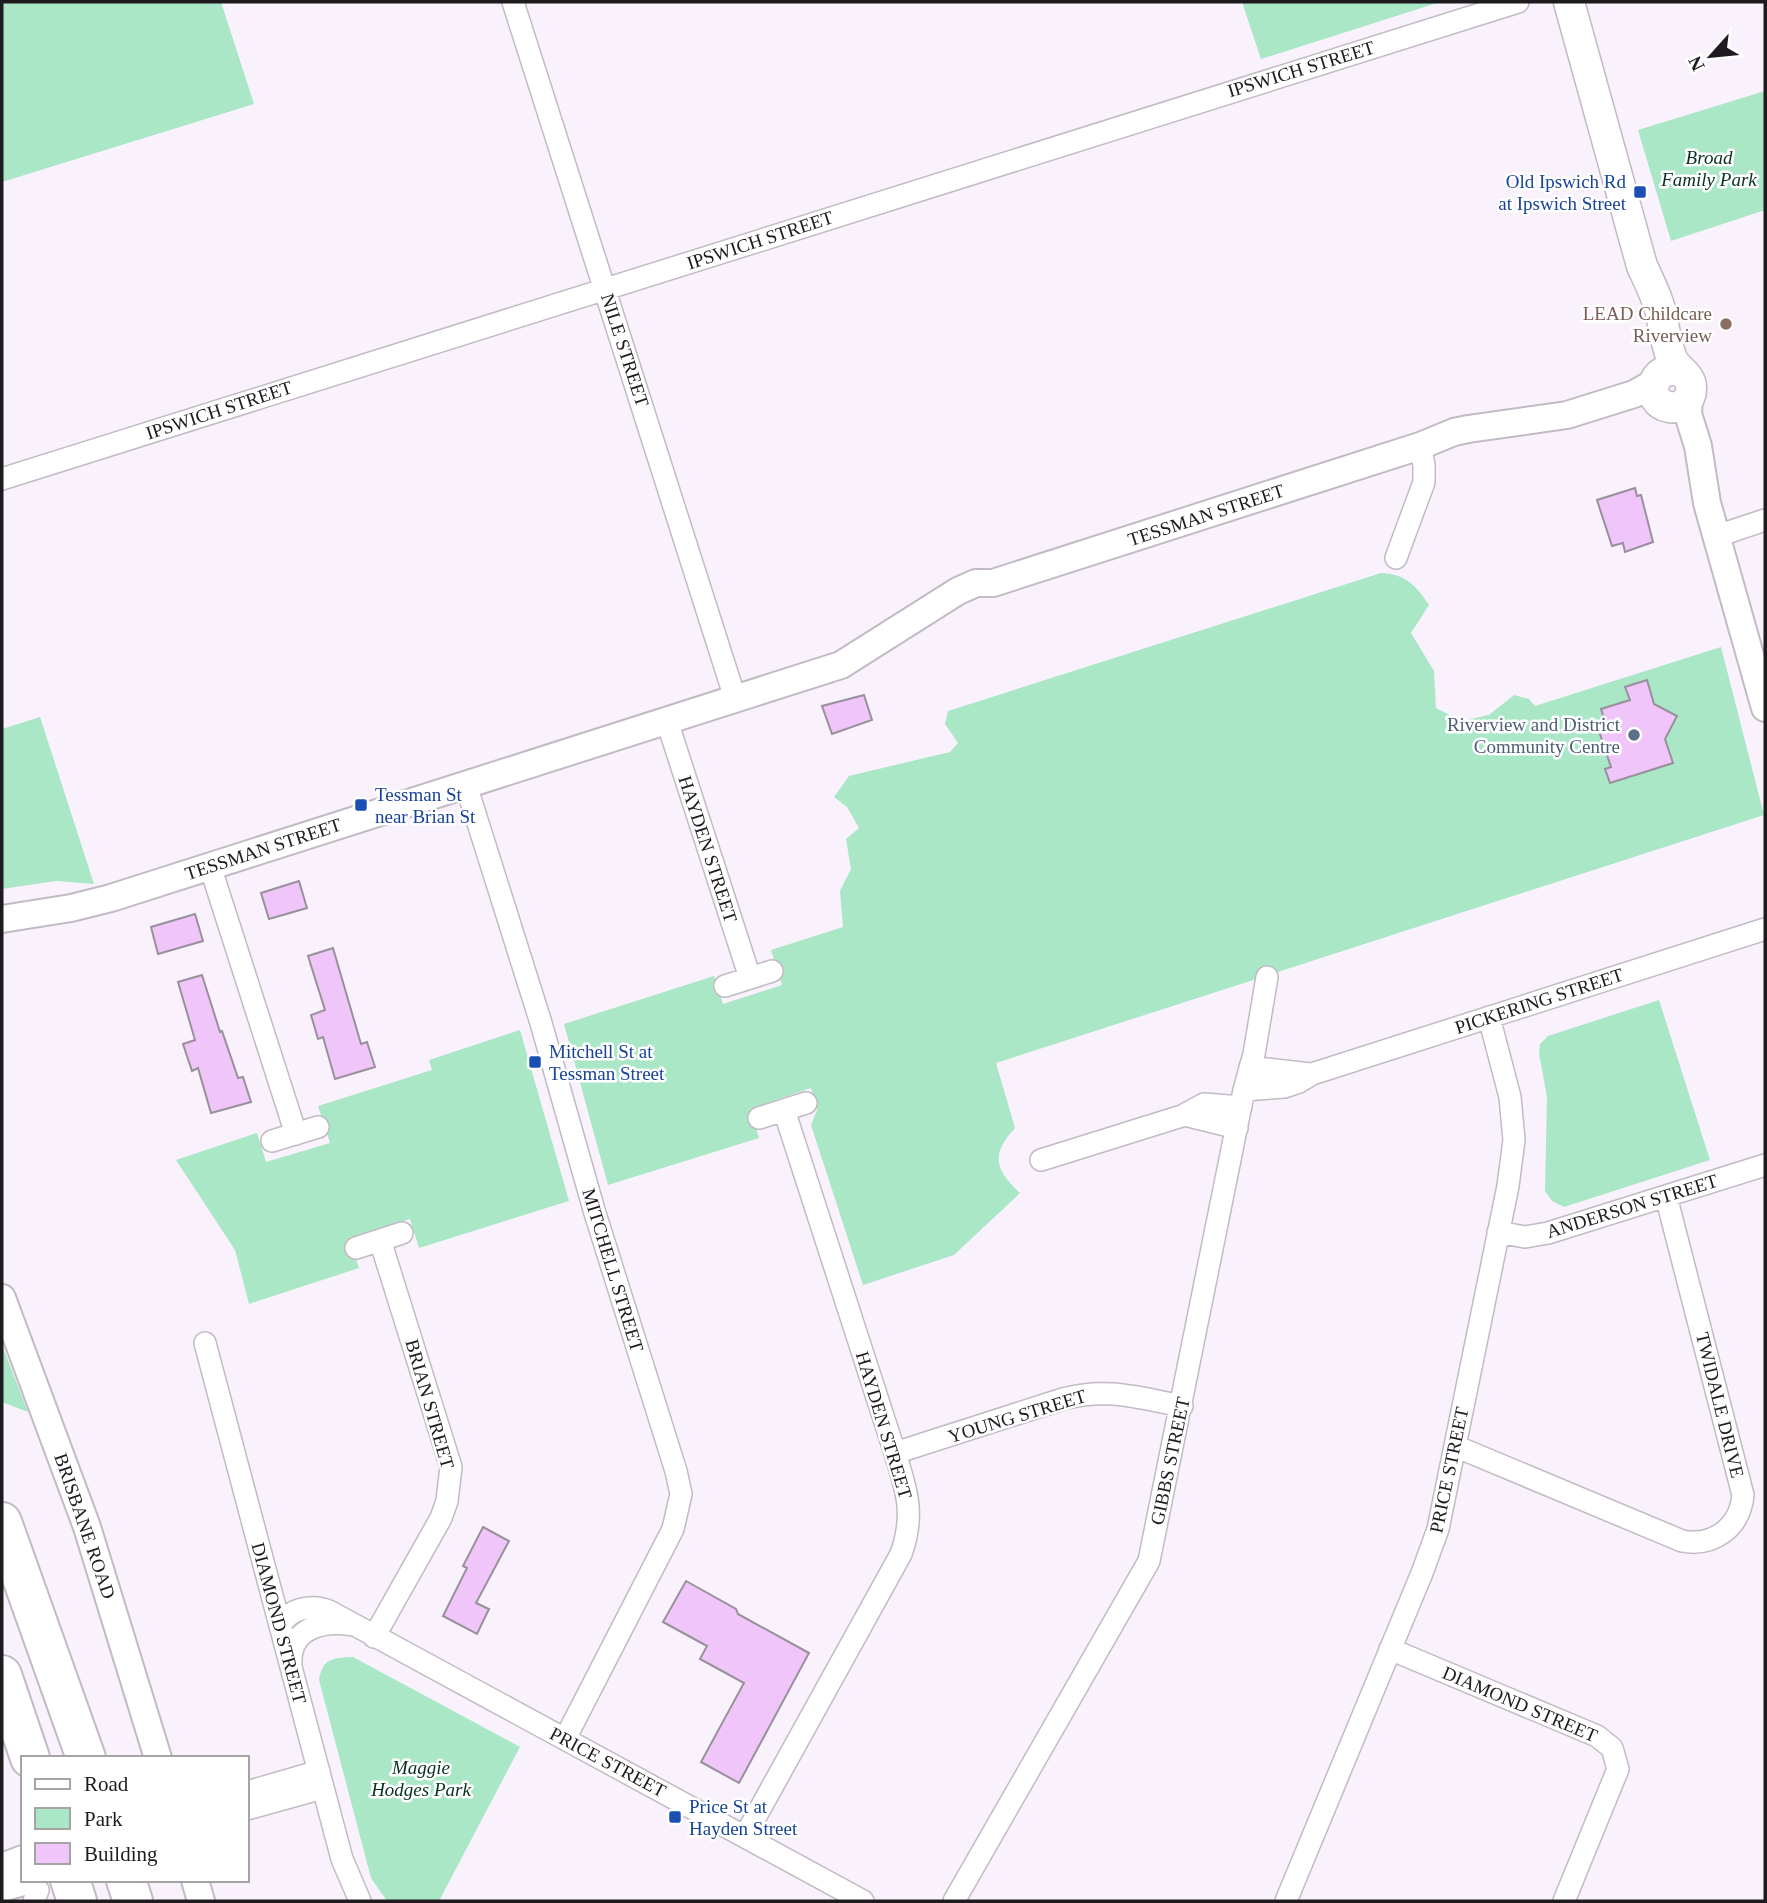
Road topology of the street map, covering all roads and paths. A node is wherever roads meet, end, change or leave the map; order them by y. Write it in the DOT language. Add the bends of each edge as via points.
graph roads {
  1 [pos="513,2"];
  2 [pos="1518,2"];
  3 [pos="1569,2"];
  4 [pos="606,288"];
  5 [pos="1668,390"];
  6 [pos="1420,446"];
  7 [pos="2,479"];
  8 [pos="1765,520"];
  9 [pos="1717,536"];
  10 [pos="1396,558"];
  11 [pos="735,698"];
  12 [pos="1765,708"];
  13 [pos="667,720"];
  14 [pos="466,785"];
  15 [pos="209,866"];
  16 [pos="2,919"];
  17 [pos="1765,929"];
  18 [pos="772,971"];
  19 [pos="1267,977"];
  20 [pos="750,978"];
  21 [pos="725,986"];
  22 [pos="1489,1017"];
  23 [pos="1250,1067"];
  24 [pos="1312,1074"];
  25 [pos="806,1103"];
  26 [pos="1241,1108"];
  27 [pos="784,1110"];
  28 [pos="759,1118"];
  29 [pos="318,1126"];
  30 [pos="296,1134"];
  31 [pos="272,1142"];
  32 [pos="1041,1160"];
  33 [pos="1765,1165"];
  34 [pos="1666,1196"];
  35 [pos="1498,1232"];
  36 [pos="402,1233"];
  37 [pos="380,1240"];
  38 [pos="356,1248"];
  39 [pos="2,1298"];
  40 [pos="205,1343"];
  41 [pos="1182,1406"];
  42 [pos="1455,1446"];
  43 [pos="895,1453"];
  44 [pos="2,1522"];
  45 [pos="290,1631"];
  46 [pos="374,1637"];
  47 [pos="1390,1649"];
  48 [pos="2,1675"];
  49 [pos="565,1739"];
  50 [pos="29,1756"];
  51 [pos="85,1756"];
  52 [pos="157,1756"];
  53 [pos="321,1779"];
  54 [pos="248,1792"];
  55 [pos="248,1809"];
  56 [pos="745,1836"];
  57 [pos="21,1859"];
  58 [pos="2,1867"];
  59 [pos="196,1882"];
  60 [pos="2,1888"];
  61 [pos="43,1888"];
  62 [pos="76,1901"];
  63 [pos="201,1901"];
  64 [pos="360,1901"];
  65 [pos="863,1901"];
  66 [pos="954,1901"];
  67 [pos="1286,1901"];
  68 [pos="1564,1901"];
  1 -- 4 [label="street, NILE STREET"];
  2 -- 4 [label="street, IPSWICH STREET"];
  3 -- 5 [label="main road" via="1642,266 1645,302"];
  4 -- 7 [label="street, IPSWICH STREET"];
  4 -- 11 [label="street, NILE STREET"];
  5 -- 6 [label="street, TESSMAN STREET" via="1653,404 1571,427"];
  5 -- 9 [label="street"];
  6 -- 10 [label="street" via="1424,482"];
  6 -- 11 [label="street, TESSMAN STREET" via="993,583 976,583 841,665"];
  8 -- 9 [label="street"];
  9 -- 12 [label="street"];
  11 -- 13 [label="street, TESSMAN STREET"];
  13 -- 14 [label="street, TESSMAN STREET"];
  13 -- 20 [label="street, HAYDEN STREET"];
  14 -- 15 [label="street, TESSMAN STREET"];
  14 -- 49 [label="street, MITCHELL STREET" via="681,1494 673,1529"];
  15 -- 16 [label="street, TESSMAN STREET" via="71,908"];
  15 -- 30 [label="street"];
  17 -- 22 [label="street, PICKERING STREET"];
  18 -- 20 [label="street"];
  19 -- 23 [label="street, GIBBS STREET"];
  20 -- 21 [label="street"];
  22 -- 24 [label="street, PICKERING STREET"];
  22 -- 35 [label="street, PRICE STREET" via="1510,1097 1514,1140"];
  23 -- 24 [label="street, PICKERING STREET"];
  23 -- 26 [label="street, GIBBS STREET"];
  24 -- 26 [label="street, PICKERING STREET"];
  25 -- 27 [label="street"];
  26 -- 32 [label="street, PICKERING STREET" via="1180,1117"];
  26 -- 41 [label="street, GIBBS STREET"];
  27 -- 28 [label="street"];
  27 -- 43 [label="street, HAYDEN STREET"];
  29 -- 30 [label="street"];
  30 -- 31 [label="street"];
  33 -- 34 [label="street, ANDERSON STREET"];
  34 -- 35 [label="street, ANDERSON STREET" via="1548,1233 1525,1237"];
  34 -- 42 [label="street, TWIDALE DRIVE" via="1743,1495 1732,1525 1712,1539 1682,1541"];
  35 -- 42 [label="street, PRICE STREET"];
  36 -- 37 [label="street"];
  37 -- 38 [label="street"];
  37 -- 46 [label="street, BRIAN STREET" via="451,1467 440,1518"];
  39 -- 52 [label="street, BRISBANE ROAD" via="87,1527"];
  40 -- 45 [label="street, DIAMOND STREET"];
  41 -- 43 [label="street, YOUNG STREET" via="1090,1393"];
  41 -- 66 [label="street, GIBBS STREET" via="1149,1561"];
  42 -- 47 [label="street, PRICE STREET" via="1437,1529"];
  43 -- 56 [label="street, HAYDEN STREET" via="910,1511 901,1554"];
  44 -- 51 [label="highway"];
  45 -- 46 [label="street, PRICE STREET" via="284,1619 293,1612 316,1608"];
  45 -- 53 [label="street, DIAMOND STREET" via="292,1670"];
  46 -- 49 [label="street, PRICE STREET"];
  47 -- 67 [label="street, PRICE STREET"];
  47 -- 68 [label="street, DIAMOND STREET" via="1597,1736 1612,1748 1618,1761 1616,1775"];
  48 -- 50 [label="highway"];
  49 -- 56 [label="street, PRICE STREET"];
  53 -- 54 [label="street"];
  53 -- 55 [label="street"];
  53 -- 64 [label="street, DIAMOND STREET" via="342,1858"];
  56 -- 65 [label="street, PRICE STREET"];
  57 -- 58 [label="street"];
  59 -- 63 [label="street"];
  60 -- 61 [label="street"];
  61 -- 62 [label="highway"];
}
